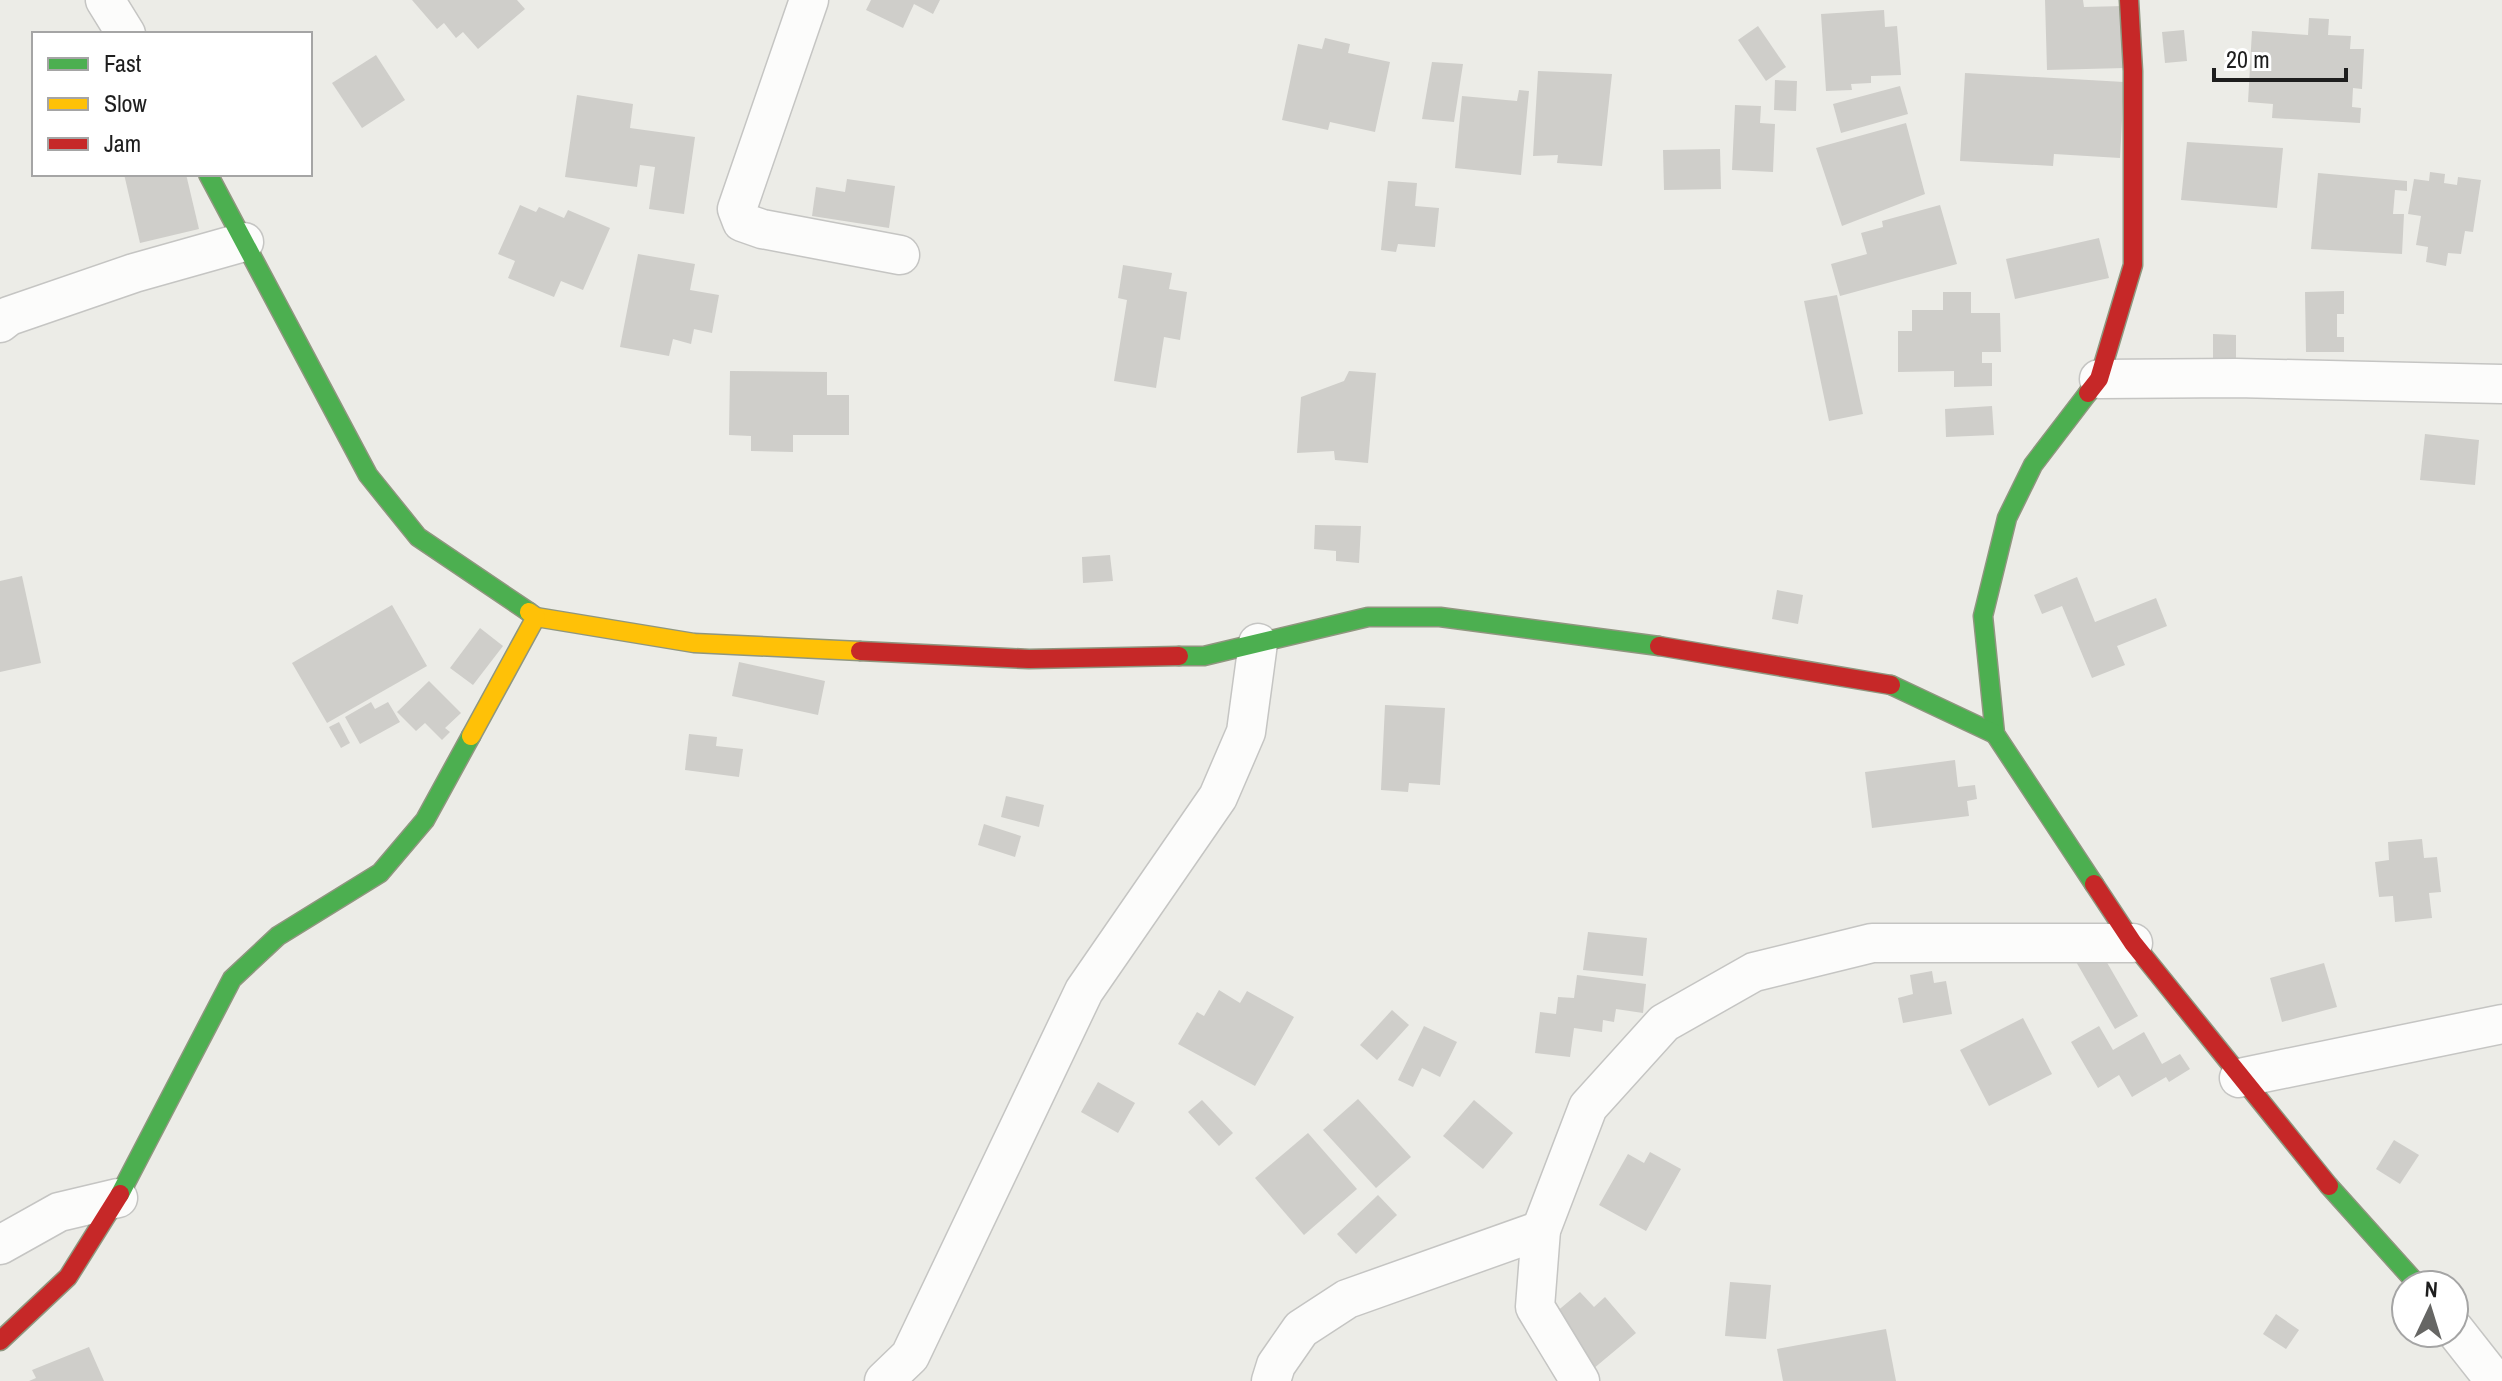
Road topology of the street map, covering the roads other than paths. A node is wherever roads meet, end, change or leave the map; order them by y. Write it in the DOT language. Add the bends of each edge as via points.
graph roads {
  1 [pos="105,0"];
  2 [pos="809,0"];
  3 [pos="2129,0"];
  4 [pos="125,32"];
  5 [pos="209,176"];
  6 [pos="244,242"];
  7 [pos="900,255"];
  8 [pos="0,323"];
  9 [pos="2099,379"];
  10 [pos="2502,384"];
  11 [pos="536,617"];
  12 [pos="1258,643"];
  13 [pos="1995,734"];
  14 [pos="2133,943"];
  15 [pos="2502,1024"];
  16 [pos="2239,1078"];
  17 [pos="118,1198"];
  18 [pos="1541,1230"];
  19 [pos="4,1238"];
  20 [pos="2404,1269"];
  21 [pos="0,1341"];
  22 [pos="2470,1349"];
  23 [pos="884,1381"];
  24 [pos="1271,1381"];
  25 [pos="1580,1381"];
  26 [pos="2495,1381"];
  1 -- 4 [label="street"];
  2 -- 7 [label="street" via="737,209 742,222 762,229"];
  3 -- 9 [label="street" via="2133,265"];
  5 -- 6 [label="street"];
  6 -- 8 [label="street" via="134,273"];
  6 -- 11 [label="street" via="368,475 418,537"];
  9 -- 10 [label="street"];
  9 -- 13 [label="street" via="2033,465 2000,541 1983,616"];
  11 -- 12 [label="street" via="694,643 1029,659 1204,656"];
  11 -- 17 [label="street" via="425,820 380,873 278,936 232,979"];
  12 -- 13 [label="street" via="1368,617 1440,617 1614,638 1888,684"];
  12 -- 23 [label="street" via="1246,732 1218,797 1084,991 910,1356"];
  13 -- 14 [label="street"];
  14 -- 16 [label="street"];
  14 -- 18 [label="street" via="1872,943 1754,972 1664,1023 1588,1107"];
  15 -- 16 [label="street"];
  16 -- 20 [label="street"];
  17 -- 19 [label="street" via="59,1212"];
  17 -- 21 [label="street" via="68,1277"];
  18 -- 24 [label="street" via="1347,1299 1301,1329"];
  18 -- 25 [label="street" via="1535,1307"];
  22 -- 26 [label="street"];
}
